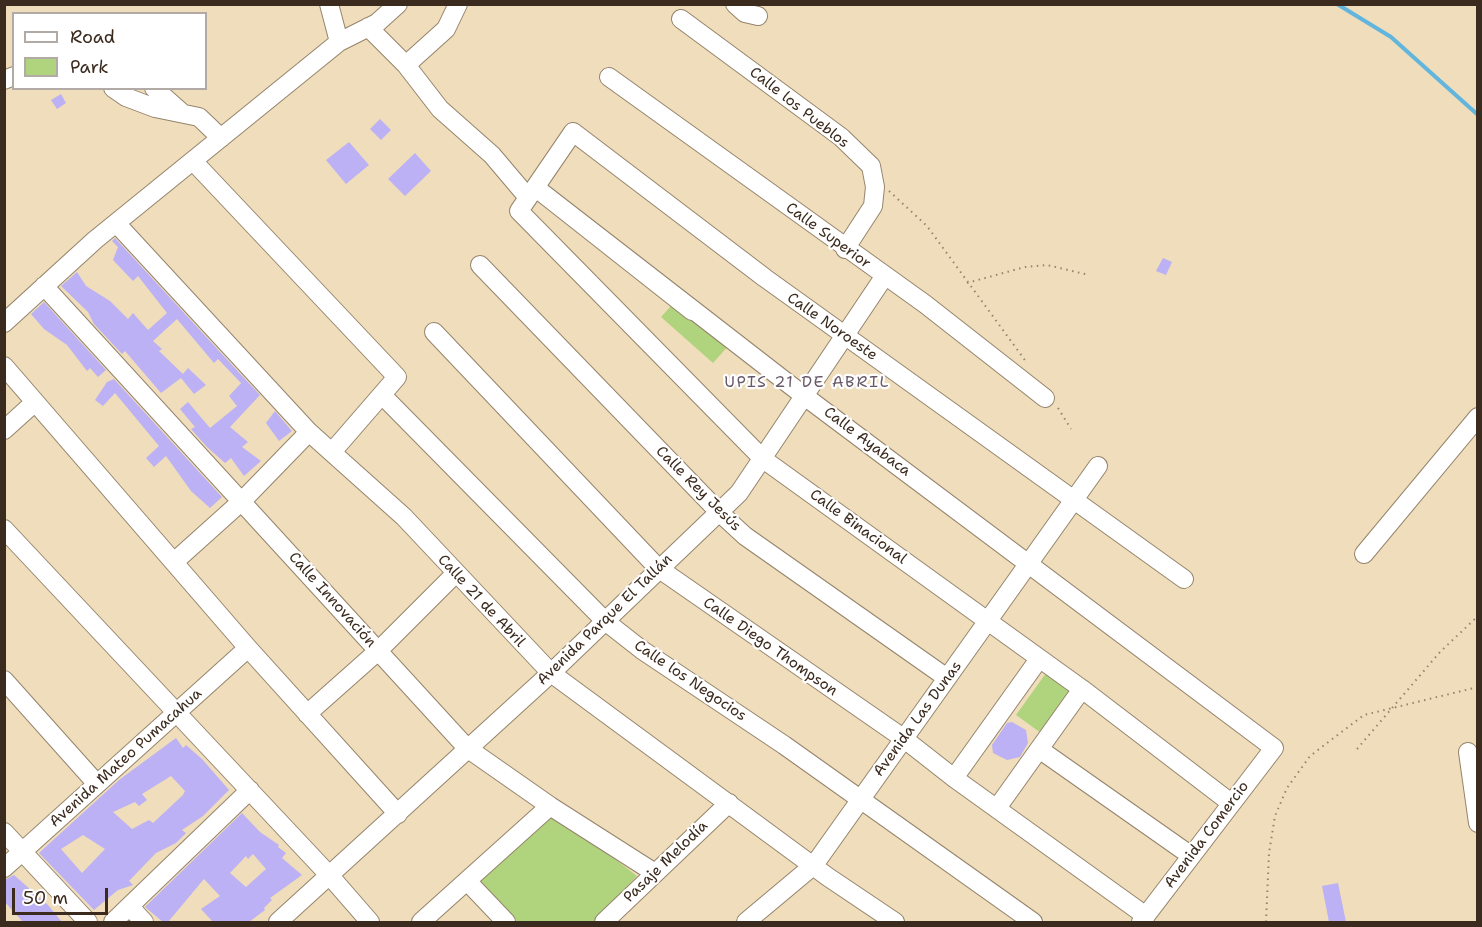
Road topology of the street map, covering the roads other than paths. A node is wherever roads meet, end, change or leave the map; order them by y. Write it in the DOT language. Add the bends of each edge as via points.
graph roads {
  1 [pos="329,4"];
  2 [pos="398,4"];
  3 [pos="458,4"];
  4 [pos="735,4"];
  5 [pos="758,16"];
  6 [pos="681,19"];
  7 [pos="368,27"];
  8 [pos="339,42"];
  9 [pos="406,64"];
  10 [pos="609,77"];
  11 [pos="117,90"];
  12 [pos="156,90"];
  13 [pos="183,113"];
  14 [pos="221,138"];
  15 [pos="193,161"];
  16 [pos="531,191"];
  17 [pos="116,223"];
  18 [pos="845,249"];
  19 [pos="480,265"];
  20 [pos="884,277"];
  21 [pos="44,286"];
  22 [pos="692,311"];
  23 [pos="4,323"];
  24 [pos="434,332"];
  25 [pos="844,334"];
  26 [pos="4,366"];
  27 [pos="803,395"];
  28 [pos="383,396"];
  29 [pos="35,402"];
  30 [pos="1051,402"];
  31 [pos="1478,417"];
  32 [pos="4,430"];
  33 [pos="309,432"];
  34 [pos="332,452"];
  35 [pos="763,459"];
  36 [pos="1098,466"];
  37 [pos="242,501"];
  38 [pos="1074,501"];
  39 [pos="720,513"];
  40 [pos="4,529"];
  41 [pos="1364,554"];
  42 [pos="174,562"];
  43 [pos="1029,564"];
  44 [pos="658,568"];
  45 [pos="455,574"];
  46 [pos="1184,579"];
  47 [pos="989,620"];
  48 [pos="605,621"];
  49 [pos="248,648"];
  50 [pos="378,651"];
  51 [pos="1039,659"];
  52 [pos="551,673"];
  53 [pos="947,678"];
  54 [pos="4,680"];
  55 [pos="1082,689"];
  56 [pos="177,712"];
  57 [pos="307,714"];
  58 [pos="903,738"];
  59 [pos="467,748"];
  60 [pos="1274,748"];
  61 [pos="1039,750"];
  62 [pos="1468,752"];
  63 [pos="954,778"];
  64 [pos="97,784"];
  65 [pos="250,790"];
  66 [pos="860,798"];
  67 [pos="729,803"];
  68 [pos="1231,803"];
  69 [pos="550,806"];
  70 [pos="997,808"];
  71 [pos="398,814"];
  72 [pos="1478,823"];
  73 [pos="4,832"];
  74 [pos="22,852"];
  75 [pos="1190,855"];
  76 [pos="814,865"];
  77 [pos="4,868"];
  78 [pos="655,873"];
  79 [pos="330,876"];
  80 [pos="467,881"];
  81 [pos="130,907"];
  82 [pos="1143,919"];
  83 [pos="888,921"];
  84 [pos="88,922"];
  85 [pos="113,922"];
  86 [pos="144,922"];
  87 [pos="278,922"];
  88 [pos="370,922"];
  89 [pos="422,922"];
  90 [pos="506,922"];
  91 [pos="604,922"];
  92 [pos="746,922"];
  93 [pos="1033,922"];
  1 -- 8 [label="street"];
  2 -- 7 [label="street" via="390,14"];
  3 -- 9 [label="street" via="446,29"];
  4 -- 5 [label="street" via="745,13"];
  6 -- 18 [label="street, Calle los Pueblos" via="841,138 871,166 873,206"];
  7 -- 8 [label="street"];
  7 -- 9 [label="street"];
  8 -- 14 [label="street"];
  9 -- 16 [label="street" via="440,109"];
  10 -- 18 [label="street, Calle Superior"];
  11 -- 13 [label="street" via="145,105"];
  12 -- 13 [label="street"];
  13 -- 14 [label="street" via="199,117"];
  14 -- 15 [label="street"];
  15 -- 17 [label="street"];
  15 -- 28 [label="street" via="398,377"];
  16 -- 22 [label="street"];
  16 -- 25 [label="street, Calle Noroeste" via="573,132"];
  16 -- 27 [label="street, Calle Ayabaca"];
  16 -- 35 [label="street, Calle Binacional" via="519,211"];
  17 -- 21 [label="street"];
  17 -- 33 [label="street, Calle 21 de Abril"];
  18 -- 20 [label="street, Calle Superior"];
  19 -- 39 [label="street, Calle Rey Jesús"];
  20 -- 25 [label="street, Avenida Parque El Tallán"];
  20 -- 30 [label="street, Calle Superior"];
  21 -- 23 [label="street"];
  21 -- 37 [label="street, Calle Innovación"];
  24 -- 44 [label="street, Calle Diego Thompson"];
  25 -- 27 [label="street, Avenida Parque El Tallán"];
  25 -- 38 [label="street, Calle Noroeste"];
  26 -- 29 [label="street"];
  27 -- 35 [label="street, Avenida Parque El Tallán"];
  27 -- 43 [label="street, Calle Ayabaca"];
  28 -- 34 [label="street"];
  28 -- 48 [label="street, Calle los Negocios"];
  29 -- 32 [label="street"];
  29 -- 42 [label="street"];
  31 -- 41 [label="street"];
  33 -- 34 [label="street, Calle 21 de Abril"];
  33 -- 37 [label="street"];
  34 -- 45 [label="street, Calle 21 de Abril" via="404,517"];
  35 -- 39 [label="street, Avenida Parque El Tallán"];
  35 -- 47 [label="street, Calle Binacional"];
  36 -- 38 [label="street, Avenida Las Dunas"];
  37 -- 42 [label="street"];
  37 -- 50 [label="street, Calle Innovación"];
  38 -- 43 [label="street, Avenida Las Dunas"];
  38 -- 46 [label="street, Calle Noroeste"];
  39 -- 44 [label="street, Avenida Parque El Tallán"];
  39 -- 53 [label="street, Calle Rey Jesús" via="745,536"];
  40 -- 56 [label="street"];
  42 -- 49 [label="street"];
  43 -- 47 [label="street, Avenida Las Dunas"];
  43 -- 60 [label="street, Calle Ayabaca"];
  44 -- 48 [label="street, Avenida Parque El Tallán"];
  44 -- 58 [label="street, Calle Diego Thompson"];
  45 -- 50 [label="street"];
  45 -- 52 [label="street, Calle 21 de Abril"];
  47 -- 51 [label="street, Calle Binacional"];
  47 -- 53 [label="street, Avenida Las Dunas"];
  48 -- 52 [label="street, Avenida Parque El Tallán"];
  48 -- 66 [label="street, Calle los Negocios"];
  49 -- 56 [label="street, Avenida Mateo Pumacahua"];
  49 -- 57 [label="street"];
  50 -- 57 [label="street"];
  50 -- 59 [label="street, Calle Innovación"];
  51 -- 55 [label="street, Calle Binacional"];
  51 -- 63 [label="street"];
  52 -- 59 [label="street, Avenida Parque El Tallán"];
  52 -- 67 [label="street, Calle 21 de Abril"];
  53 -- 58 [label="street, Avenida Las Dunas"];
  54 -- 64 [label="street"];
  55 -- 61 [label="street"];
  55 -- 68 [label="street, Calle Binacional"];
  56 -- 64 [label="street, Avenida Mateo Pumacahua"];
  56 -- 65 [label="street"];
  57 -- 71 [label="street"];
  58 -- 63 [label="street, Calle Diego Thompson"];
  58 -- 66 [label="street, Avenida Las Dunas"];
  59 -- 69 [label="street, Calle Innovación"];
  59 -- 71 [label="street, Avenida Parque El Tallán"];
  60 -- 68 [label="street, Avenida Comercio"];
  61 -- 70 [label="street"];
  61 -- 75 [label="street"];
  62 -- 72 [label="street"];
  63 -- 70 [label="street, Calle Diego Thompson"];
  64 -- 74 [label="street, Avenida Mateo Pumacahua"];
  65 -- 79 [label="street"];
  65 -- 81 [label="street"];
  66 -- 76 [label="street, Avenida Las Dunas"];
  66 -- 93 [label="street, Calle los Negocios"];
  67 -- 76 [label="street, Calle 21 de Abril"];
  67 -- 78 [label="street, Pasaje Melodía"];
  68 -- 75 [label="street, Avenida Comercio"];
  69 -- 78 [label="street, Calle Innovación"];
  69 -- 80 [label="street"];
  70 -- 82 [label="street, Calle Diego Thompson"];
  71 -- 79 [label="street, Avenida Parque El Tallán"];
  73 -- 74 [label="street"];
  74 -- 77 [label="street, Avenida Mateo Pumacahua"];
  74 -- 84 [label="street"];
  75 -- 82 [label="street, Avenida Comercio"];
  76 -- 83 [label="street, Calle 21 de Abril"];
  76 -- 92 [label="street, Avenida Las Dunas"];
  78 -- 91 [label="street, Pasaje Melodía"];
  79 -- 87 [label="street, Avenida Parque El Tallán"];
  79 -- 88 [label="street"];
  80 -- 89 [label="street"];
  80 -- 90 [label="street"];
  81 -- 85 [label="street"];
  81 -- 86 [label="street"];
}
